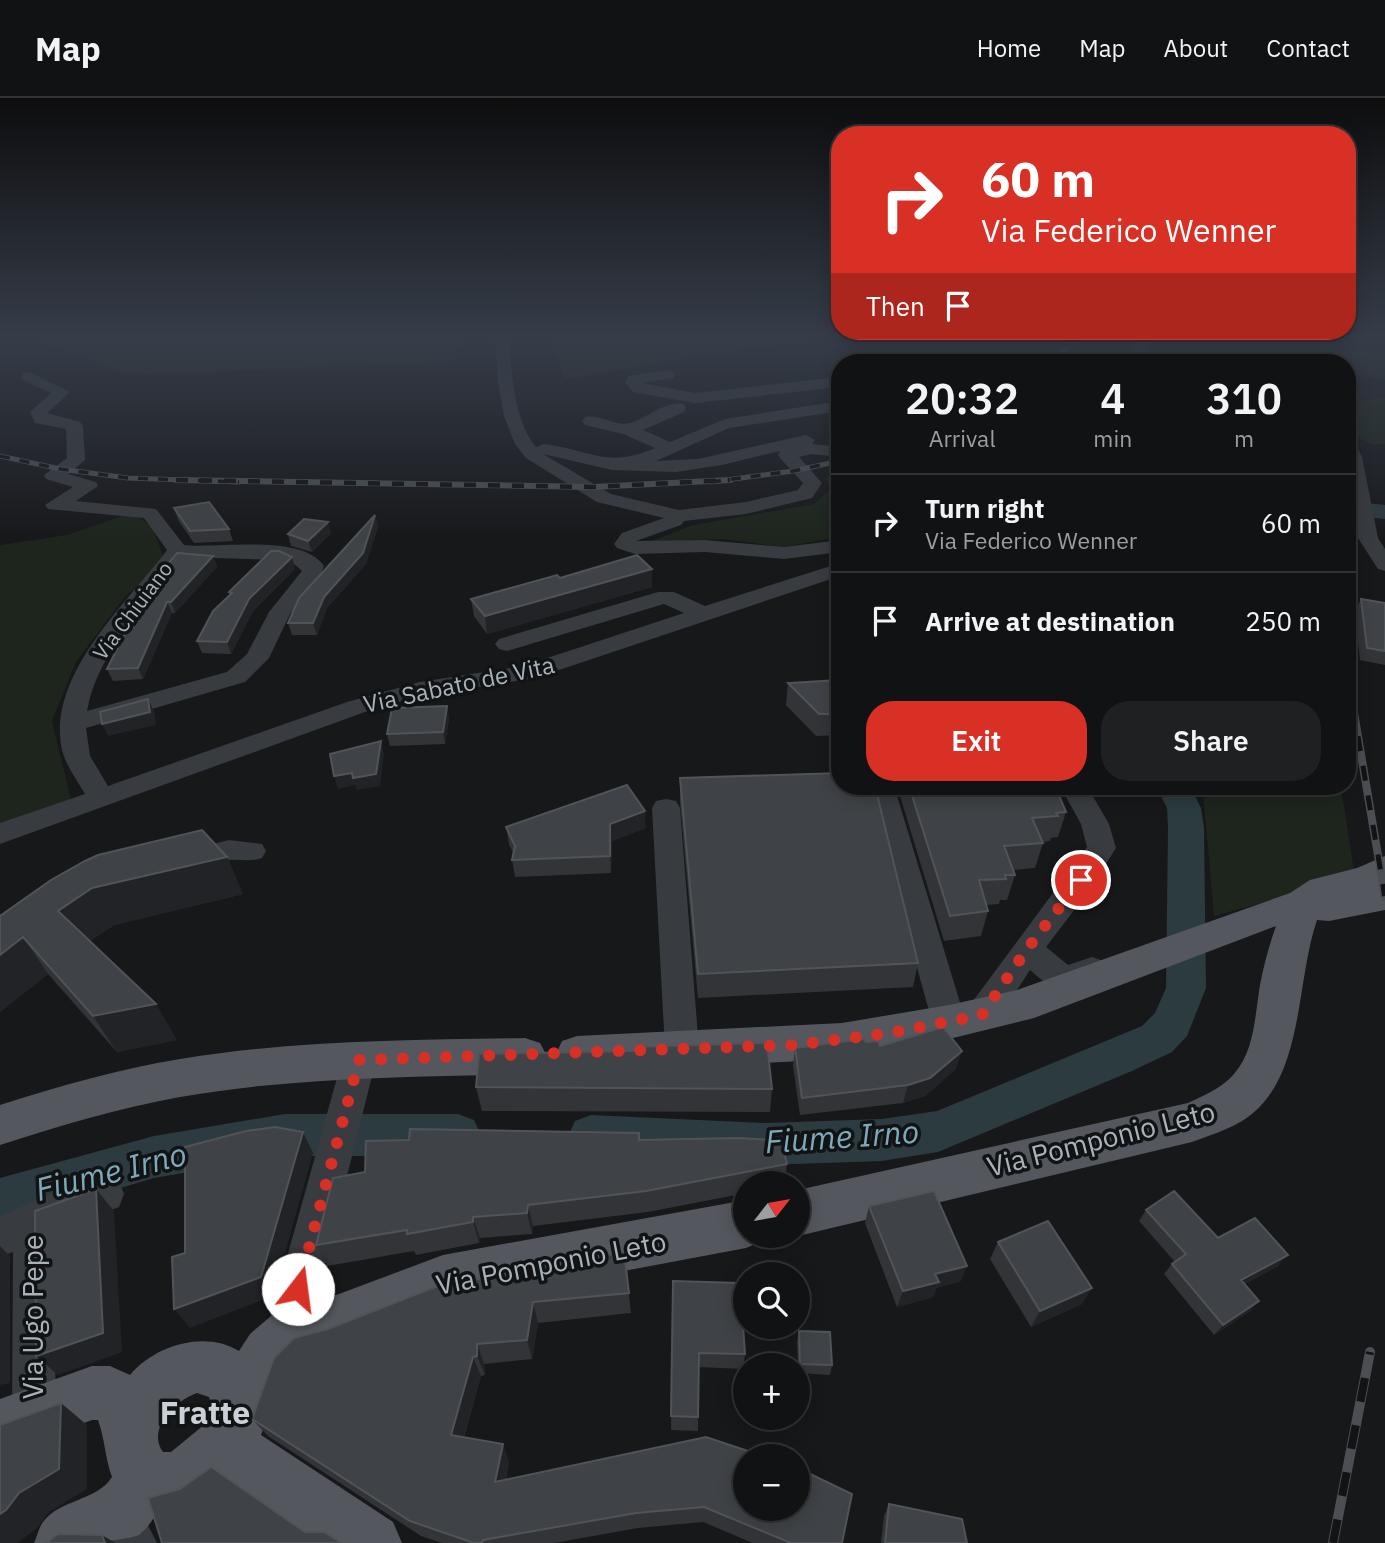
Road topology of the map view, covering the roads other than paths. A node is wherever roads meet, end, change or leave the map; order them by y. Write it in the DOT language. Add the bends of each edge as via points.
graph roads {
  1 [pos="44,405"];
  2 [pos="510,405"];
  3 [pos="678,408"];
  4 [pos="831,408"];
  5 [pos="591,422"];
  6 [pos="629,430"];
  7 [pos="831,436"];
  8 [pos="669,448"];
  9 [pos="527,450"];
  10 [pos="831,451"];
  11 [pos="645,465"];
  12 [pos="1356,473"];
  13 [pos="677,516"];
  14 [pos="831,547"];
  15 [pos="178,550"];
  16 [pos="1385,565"];
  17 [pos="831,572"];
  18 [pos="704,614"];
  19 [pos="507,644"];
  20 [pos="73,723"];
  21 [pos="883,795"];
  22 [pos="1079,795"];
  23 [pos="90,800"];
  24 [pos="666,808"];
  25 [pos="0,834"];
  26 [pos="252,851"];
  27 [pos="162,866"];
  28 [pos="1385,869"];
  29 [pos="1385,896"];
  30 [pos="1288,908"];
  31 [pos="1027,949"];
  32 [pos="1145,959"];
  33 [pos="965,1018"];
  34 [pos="682,1049"];
  35 [pos="359,1060"];
  36 [pos="0,1125"];
  37 [pos="105,1194"];
  38 [pos="810,1210"];
  39 [pos="733,1227"];
  40 [pos="17,1229"];
  41 [pos="286,1336"];
  42 [pos="17,1420"];
  43 [pos="233,1429"];
  44 [pos="132,1491"];
  45 [pos="64,1543"];
  46 [pos="372,1543"];
  1 -- 15 [label="street, Via Chiuiano" via="38,412 41,419 74,426 76,460 53,474 89,486 55,505 149,513 160,521"];
  2 -- 9 [label="street"];
  3 -- 6 [label="street"];
  4 -- 8 [label="street" via="725,424"];
  5 -- 6 [label="street"];
  6 -- 8 [label="street"];
  7 -- 11 [label="street" via="694,464"];
  8 -- 11 [label="street"];
  9 -- 11 [label="street" via="554,450 625,471"];
  9 -- 13 [label="street" via="608,499"];
  10 -- 13 [label="street" via="811,449 787,456 813,483 805,494 746,508"];
  12 -- 16 [label="street" via="1368,538"];
  13 -- 14 [label="street" via="629,537 624,544 784,553"];
  15 -- 20 [label="street, Via Chiuiano" via="94,663 80,688"];
  15 -- 20 [label="street" via="300,556 313,566 313,572 280,612 257,658 236,677"];
  17 -- 18 [label="street, Via Sabato de Vita"];
  18 -- 19 [label="street" via="666,597"];
  18 -- 23 [label="street, Via Sabato de Vita" via="527,673 399,694"];
  20 -- 23 [label="street, Via Chiuiano"];
  21 -- 33 [label="street"];
  22 -- 31 [label="street" via="1102,848"];
  23 -- 25 [label="street, Via Sabato de Vita"];
  24 -- 34 [label="street"];
  26 -- 27 [label="street" via="229,850"];
  28 -- 30 [label="main road" via="1369,879 1314,893"];
  29 -- 30 [label="main road" via="1329,907"];
  30 -- 32 [label="main road"];
  30 -- 38 [label="main road, Via Pomponio Leto" via="1273,1040 1253,1086 1235,1103 1192,1122"];
  31 -- 32 [label="street" via="1065,979 1112,961"];
  31 -- 33 [label="street"];
  32 -- 33 [label="main road" via="1019,1006"];
  33 -- 34 [label="main road" via="842,1041"];
  34 -- 35 [label="main road"];
  35 -- 36 [label="main road" via="180,1078"];
  35 -- 41 [label="street"];
  37 -- 40 [label="street"];
  39 -- 41 [label="main road, Via Pomponio Leto" via="443,1280"];
  40 -- 42 [label="street, Via Ugo Pepe"];
  41 -- 43 [label="main road" via="259,1366"];
  42 -- 44 [label="main road" via="92,1393 110,1393 120,1403"];
  43 -- 44 [label="main road" via="180,1480"];
  43 -- 44 [label="main road" via="240,1396 227,1373 202,1365 171,1374 136,1414"];
  43 -- 46 [label="main road"];
  44 -- 45 [label="main road"];
}
